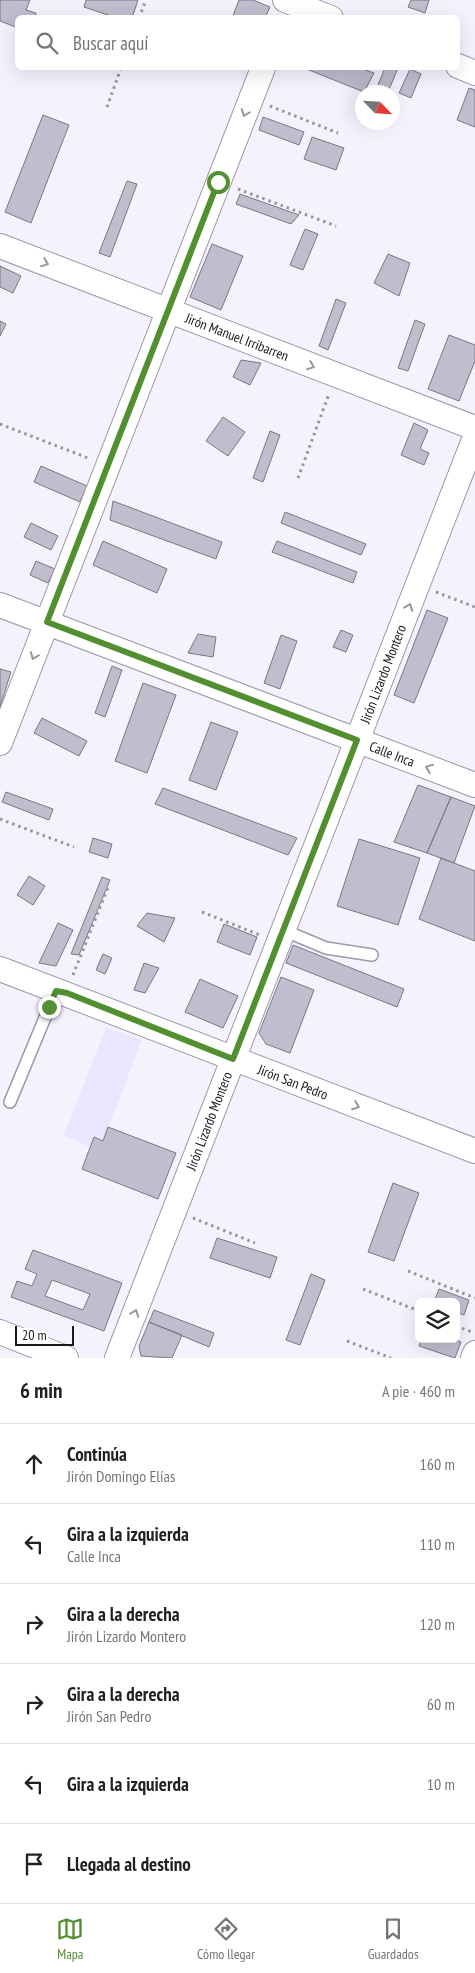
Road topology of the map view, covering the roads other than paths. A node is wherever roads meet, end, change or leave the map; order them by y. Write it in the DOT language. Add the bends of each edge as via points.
graph roads {
  1 [pos="286,5"];
  2 [pos="321,15"];
  3 [pos="460,67"];
  4 [pos="262,70"];
  5 [pos="475,73"];
  6 [pos="0,246"];
  7 [pos="168,311"];
  8 [pos="475,428"];
  9 [pos="475,437"];
  10 [pos="0,605"];
  11 [pos="47,622"];
  12 [pos="357,740"];
  13 [pos="0,743"];
  14 [pos="475,785"];
  15 [pos="281,936"];
  16 [pos="372,955"];
  17 [pos="0,969"];
  18 [pos="61,992"];
  19 [pos="233,1059"];
  20 [pos="10,1102"];
  21 [pos="475,1152"];
  22 [pos="0,1332"];
  23 [pos="475,1352"];
  24 [pos="66,1358"];
  25 [pos="117,1358"];
  26 [pos="473,1358"];
  1 -- 2 [label="street"];
  3 -- 5 [label="street"];
  4 -- 7 [label="street, one-way"];
  6 -- 7 [label="street, Jirón Manuel Irribarren, one-way"];
  7 -- 8 [label="street, Jirón Manuel Irribarren, one-way"];
  7 -- 11 [label="street"];
  12 -- 9 [label="street, Jirón Lizardo Montero, one-way"];
  10 -- 11 [label="street, Calle Inca"];
  11 -- 12 [label="street, Calle Inca"];
  11 -- 13 [label="street, one-way"];
  14 -- 12 [label="street, Calle Inca, one-way"];
  12 -- 15 [label="street, Jirón Lizardo Montero"];
  15 -- 16 [label="lane" via="326,948"];
  15 -- 19 [label="street, Jirón Lizardo Montero"];
  17 -- 18 [label="street, Jirón San Pedro"];
  18 -- 19 [label="street, Jirón San Pedro"];
  18 -- 20 [label="lane"];
  19 -- 21 [label="street, Jirón San Pedro, one-way"];
  25 -- 19 [label="street, Jirón Lizardo Montero, one-way"];
  22 -- 24 [label="street"];
  23 -- 26 [label="street"];
}
